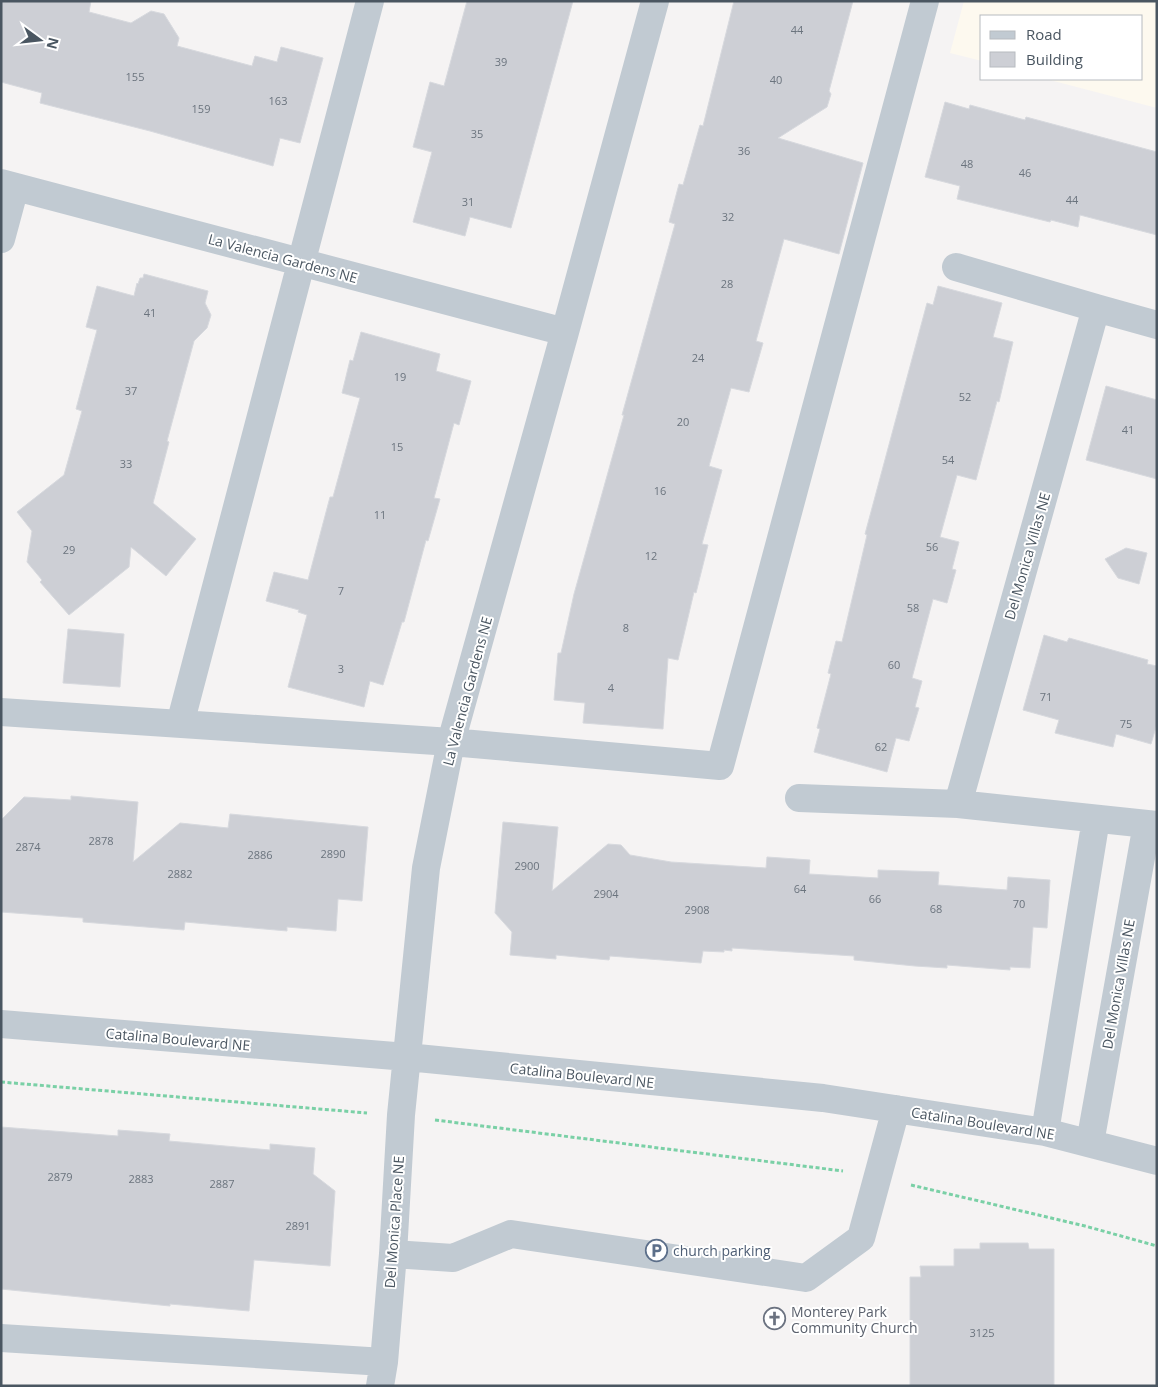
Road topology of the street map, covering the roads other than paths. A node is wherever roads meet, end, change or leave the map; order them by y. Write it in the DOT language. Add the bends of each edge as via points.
graph roads {
  1 [pos="370,1"];
  2 [pos="655,1"];
  3 [pos="925,1"];
  4 [pos="8,185"];
  5 [pos="1,240"];
  6 [pos="301,262"];
  7 [pos="956,267"];
  8 [pos="1096,308"];
  9 [pos="1157,325"];
  10 [pos="565,332"];
  11 [pos="1,712"];
  12 [pos="180,724"];
  13 [pos="451,742"];
  14 [pos="799,798"];
  15 [pos="958,804"];
  16 [pos="1096,819"];
  17 [pos="1152,825"];
  18 [pos="1,1024"];
  19 [pos="407,1058"];
  20 [pos="896,1109"];
  21 [pos="1045,1132"];
  22 [pos="1090,1143"];
  23 [pos="1157,1161"];
  24 [pos="393,1254"];
  25 [pos="1,1338"];
  26 [pos="382,1374"];
  1 -- 6 [label="street"];
  2 -- 10 [label="street, La Valencia Gardens NE"];
  3 -- 13 [label="street" via="720,766"];
  4 -- 5 [label="street"];
  4 -- 6 [label="street, La Valencia Gardens NE"];
  6 -- 10 [label="street, La Valencia Gardens NE"];
  6 -- 12 [label="street"];
  7 -- 8 [label="street"];
  8 -- 9 [label="street"];
  8 -- 15 [label="street, Del Monica Villas NE"];
  10 -- 13 [label="street, La Valencia Gardens NE"];
  11 -- 12 [label="street"];
  12 -- 13 [label="street"];
  13 -- 19 [label="street, La Valencia Gardens NE" via="426,868"];
  14 -- 15 [label="street, Del Monica Villas NE"];
  15 -- 16 [label="street, Del Monica Villas NE"];
  16 -- 17 [label="street, Del Monica Villas NE"];
  16 -- 21 [label="street"];
  17 -- 22 [label="street, Del Monica Villas NE"];
  18 -- 19 [label="street, Catalina Boulevard NE"];
  19 -- 20 [label="street, Catalina Boulevard NE" via="823,1098"];
  19 -- 24 [label="street, Del Monica Place NE"];
  20 -- 21 [label="street, Catalina Boulevard NE"];
  20 -- 24 [label="street" via="861,1238 806,1278 511,1234 453,1258"];
  21 -- 22 [label="street, Catalina Boulevard NE"];
  22 -- 23 [label="street, Catalina Boulevard NE"];
  24 -- 26 [label="street, Del Monica Place NE"];
  25 -- 26 [label="street"];
}
